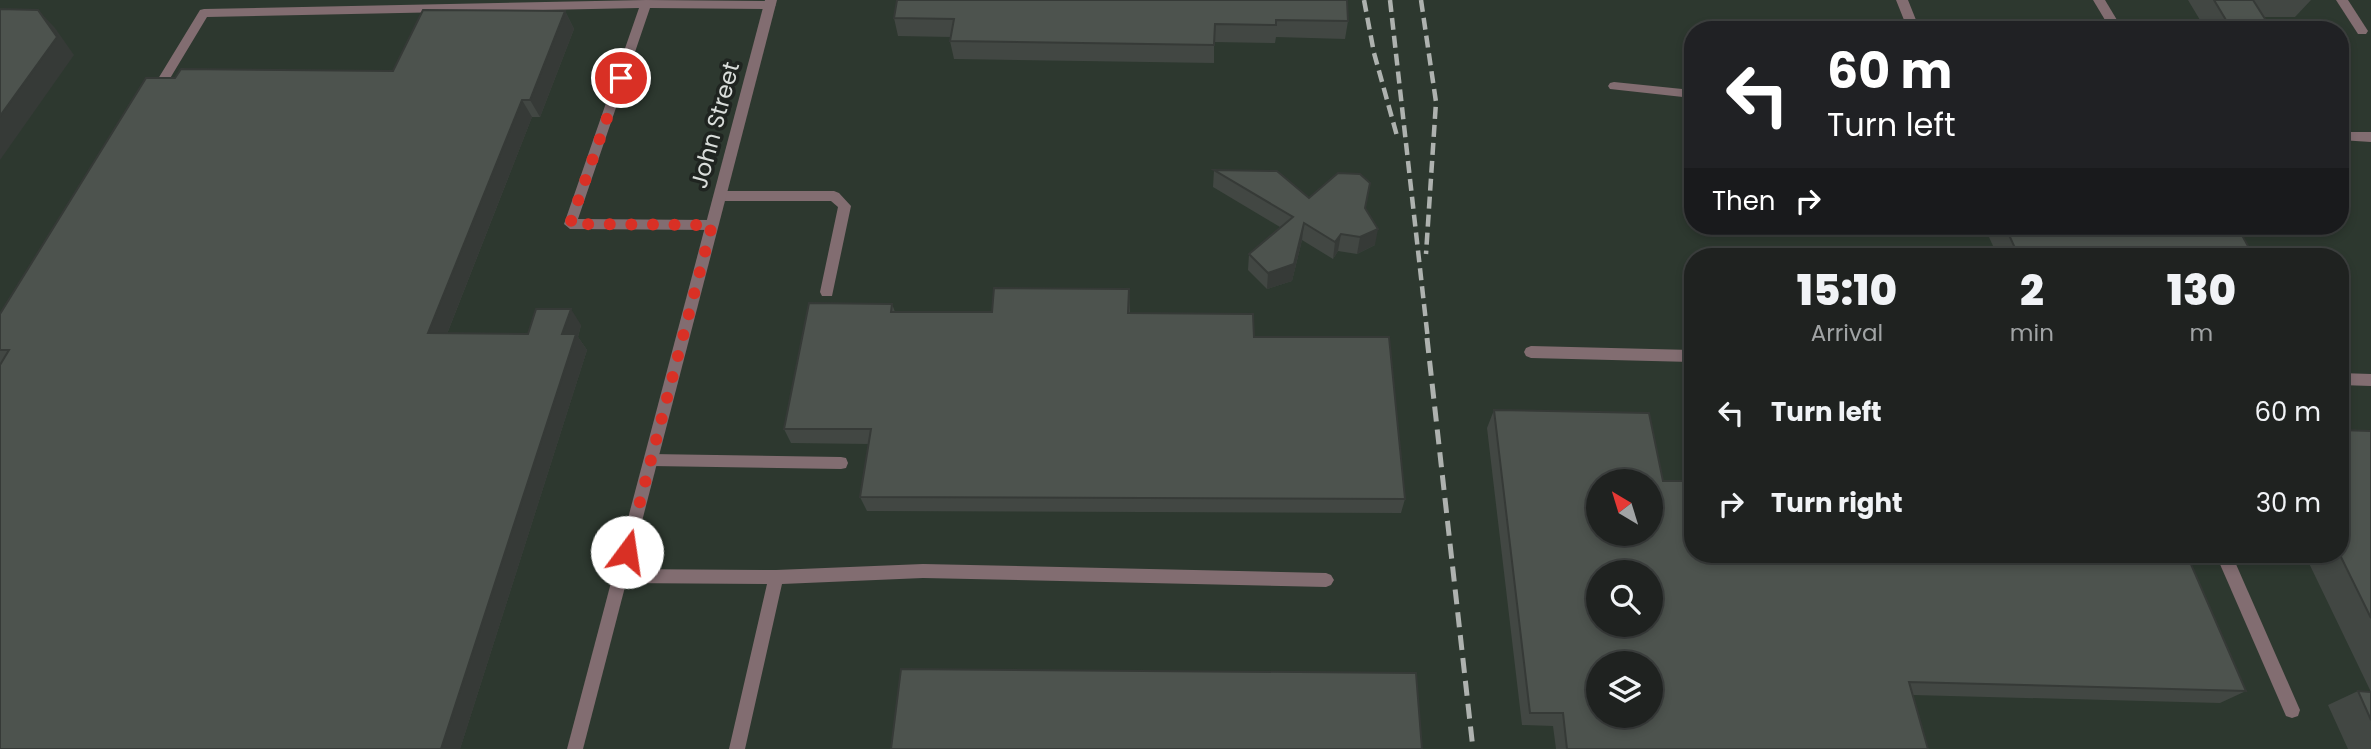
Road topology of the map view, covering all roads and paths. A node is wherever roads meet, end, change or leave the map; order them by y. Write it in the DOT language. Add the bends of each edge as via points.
graph roads {
  1 [pos="1902,0"];
  2 [pos="2099,0"];
  3 [pos="2342,0"];
  4 [pos="771,2"];
  5 [pos="646,4"];
  6 [pos="1911,21"];
  7 [pos="2112,21"];
  8 [pos="2362,31"];
  9 [pos="1614,86"];
  10 [pos="1684,93"];
  11 [pos="146,109"];
  12 [pos="2349,136"];
  13 [pos="2371,137"];
  14 [pos="720,196"];
  15 [pos="712,225"];
  16 [pos="827,292"];
  17 [pos="1531,352"];
  18 [pos="1684,356"];
  19 [pos="2349,379"];
  20 [pos="2371,380"];
  21 [pos="651,460"];
  22 [pos="841,463"];
  23 [pos="2228,563"];
  24 [pos="621,576"];
  25 [pos="776,577"];
  26 [pos="1326,580"];
  27 [pos="2292,710"];
  28 [pos="575,749"];
  29 [pos="737,749"];
  1 -- 6 [label="street"];
  2 -- 7 [label="street"];
  3 -- 8 [label="street"];
  4 -- 5 [label="street"];
  4 -- 14 [label="street, John Street"];
  5 -- 11 [label="street" via="204,13"];
  5 -- 15 [label="street" via="570,224"];
  9 -- 10 [label="street"];
  12 -- 13 [label="street"];
  14 -- 15 [label="street, John Street"];
  14 -- 16 [label="street" via="834,196 845,206"];
  15 -- 21 [label="street, John Street"];
  17 -- 18 [label="street"];
  19 -- 20 [label="street"];
  21 -- 22 [label="street"];
  21 -- 24 [label="street, John Street"];
  23 -- 27 [label="street"];
  24 -- 25 [label="street"];
  24 -- 28 [label="street, John Street"];
  25 -- 26 [label="street" via="923,571"];
  25 -- 29 [label="street"];
}
